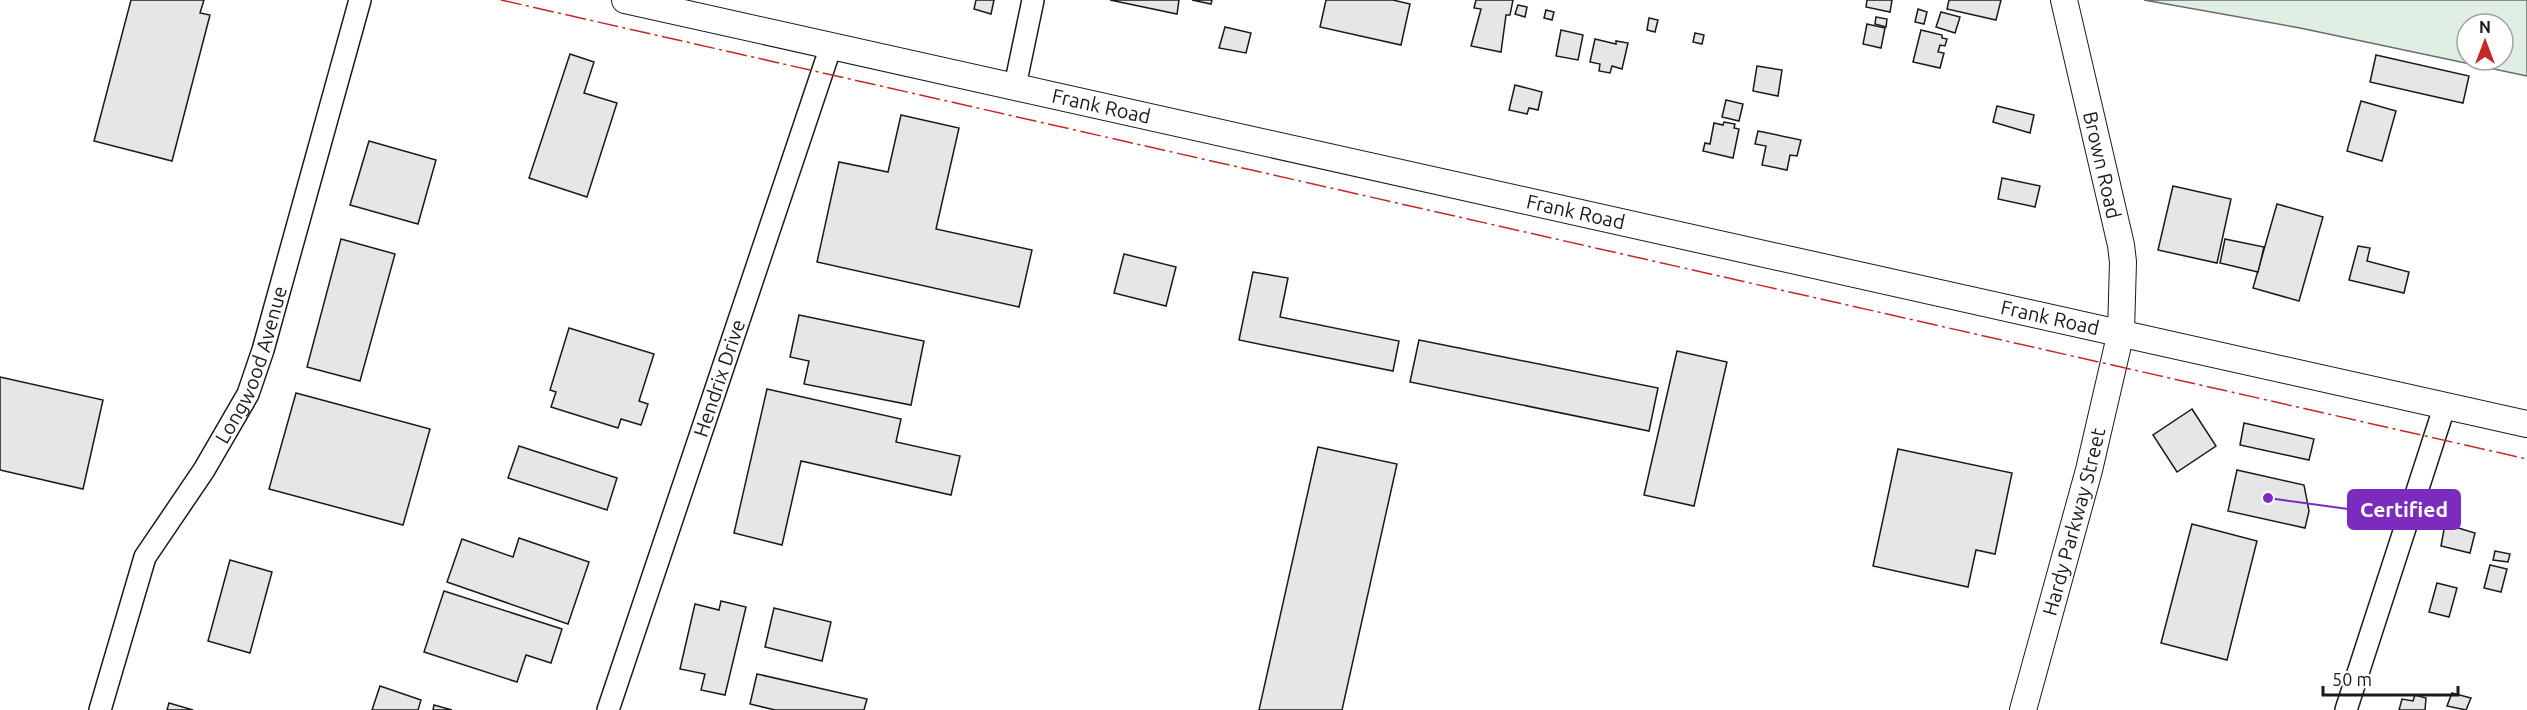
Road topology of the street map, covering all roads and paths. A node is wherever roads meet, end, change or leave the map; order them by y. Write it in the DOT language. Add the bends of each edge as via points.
graph roads {
  1 [pos="360,0"];
  2 [pos="625,0"];
  3 [pos="1033,0"];
  4 [pos="2064,0"];
  5 [pos="831,46"];
  6 [pos="1015,86"];
  7 [pos="2121,332"];
  8 [pos="2445,405"];
  9 [pos="2527,424"];
  10 [pos="100,710"];
  11 [pos="608,710"];
  12 [pos="2023,710"];
  13 [pos="2346,710"];
  1 -- 10 [label="street, Longwood Avenue" via="248,394 204,470 145,556"];
  2 -- 5 [label="main road, Frank Road"];
  3 -- 6 [label="street"];
  4 -- 7 [label="main road, Brown Road" via="2121,245"];
  5 -- 6 [label="main road, Frank Road"];
  5 -- 11 [label="street, Hendrix Drive"];
  6 -- 7 [label="main road, Frank Road"];
  7 -- 8 [label="main road, Frank Road"];
  7 -- 12 [label="main road, Hardy Parkway Street" via="2089,470"];
  8 -- 9 [label="main road, Frank Road"];
  8 -- 13 [label="street"];
}
